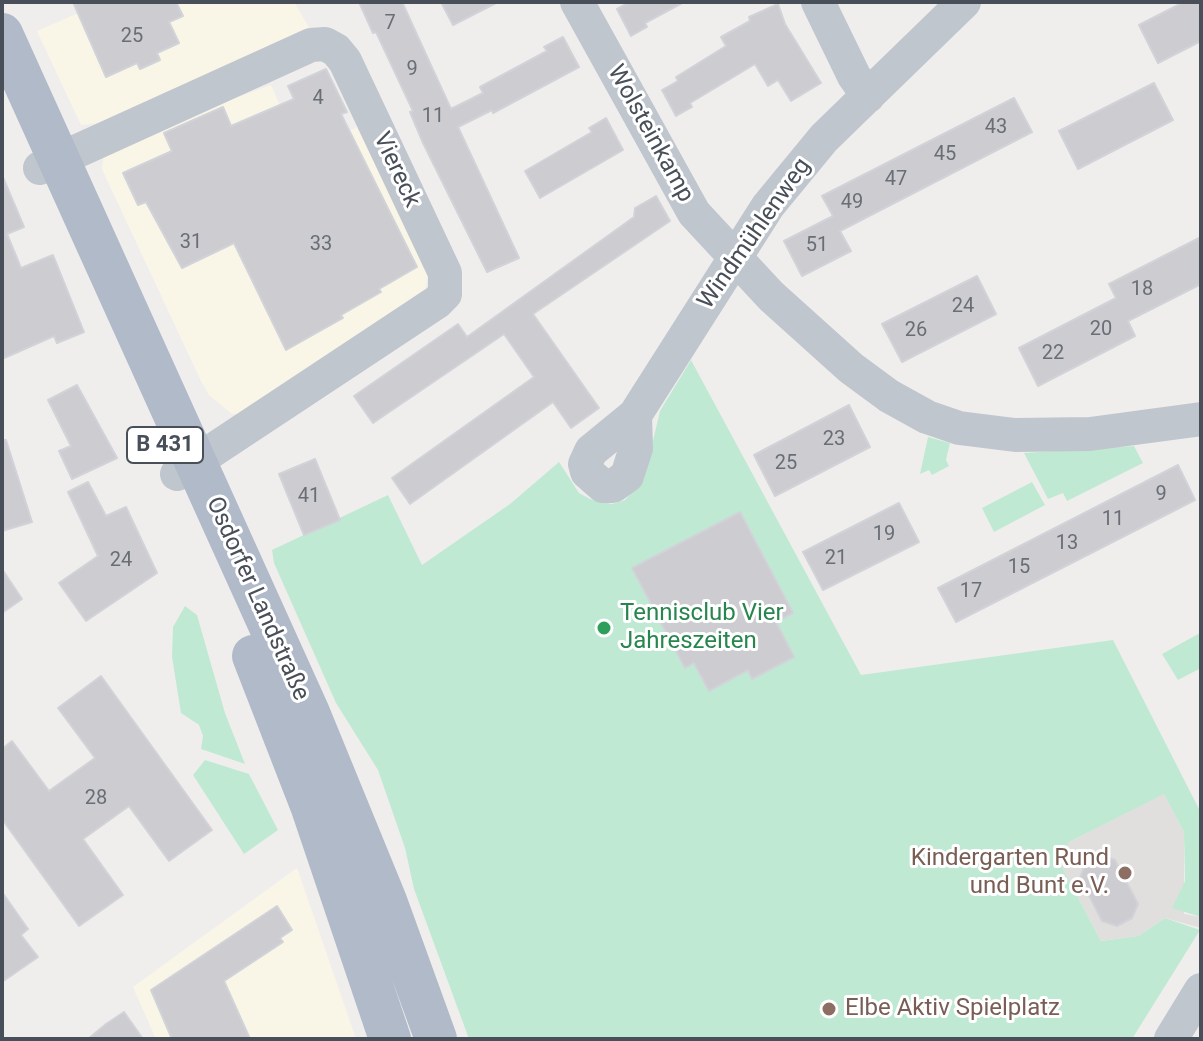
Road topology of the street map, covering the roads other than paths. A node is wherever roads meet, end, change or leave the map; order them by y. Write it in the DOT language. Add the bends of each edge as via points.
graph roads {
  1 [pos="577,2"];
  2 [pos="818,2"];
  3 [pos="964,2"];
  4 [pos="2,34"];
  5 [pos="2,87"];
  6 [pos="868,96"];
  7 [pos="49,163"];
  8 [pos="733,259"];
  9 [pos="635,415"];
  10 [pos="1201,419"];
  11 [pos="187,468"];
  12 [pos="1201,990"];
  13 [pos="390,1039"];
  14 [pos="436,1039"];
  15 [pos="1171,1039"];
  1 -- 8 [label="street, Wolsteinkamp" via="694,213"];
  2 -- 6 [label="street"];
  3 -- 6 [label="street, Windmühlenweg"];
  4 -- 7 [label="main road, Osdorfer Landstraße / B 431"];
  5 -- 7 [label="main road, Osdorfer Landstraße / B 431"];
  6 -- 8 [label="street, Windmühlenweg" via="791,177"];
  7 -- 11 [label="main road, Osdorfer Landstraße / B 431"];
  7 -- 11 [label="street, Viereck" via="311,45 325,44 345,61 447,285 437,302"];
  8 -- 9 [label="street, Windmühlenweg"];
  8 -- 10 [label="street, Wolsteinkamp" via="851,368 901,403 959,428 1075,435"];
  11 -- 13 [label="main road, Osdorfer Landstraße / B 431"];
  11 -- 14 [label="main road, Osdorfer Landstraße / B 431" via="309,713"];
  12 -- 15 [label="street"];
}
